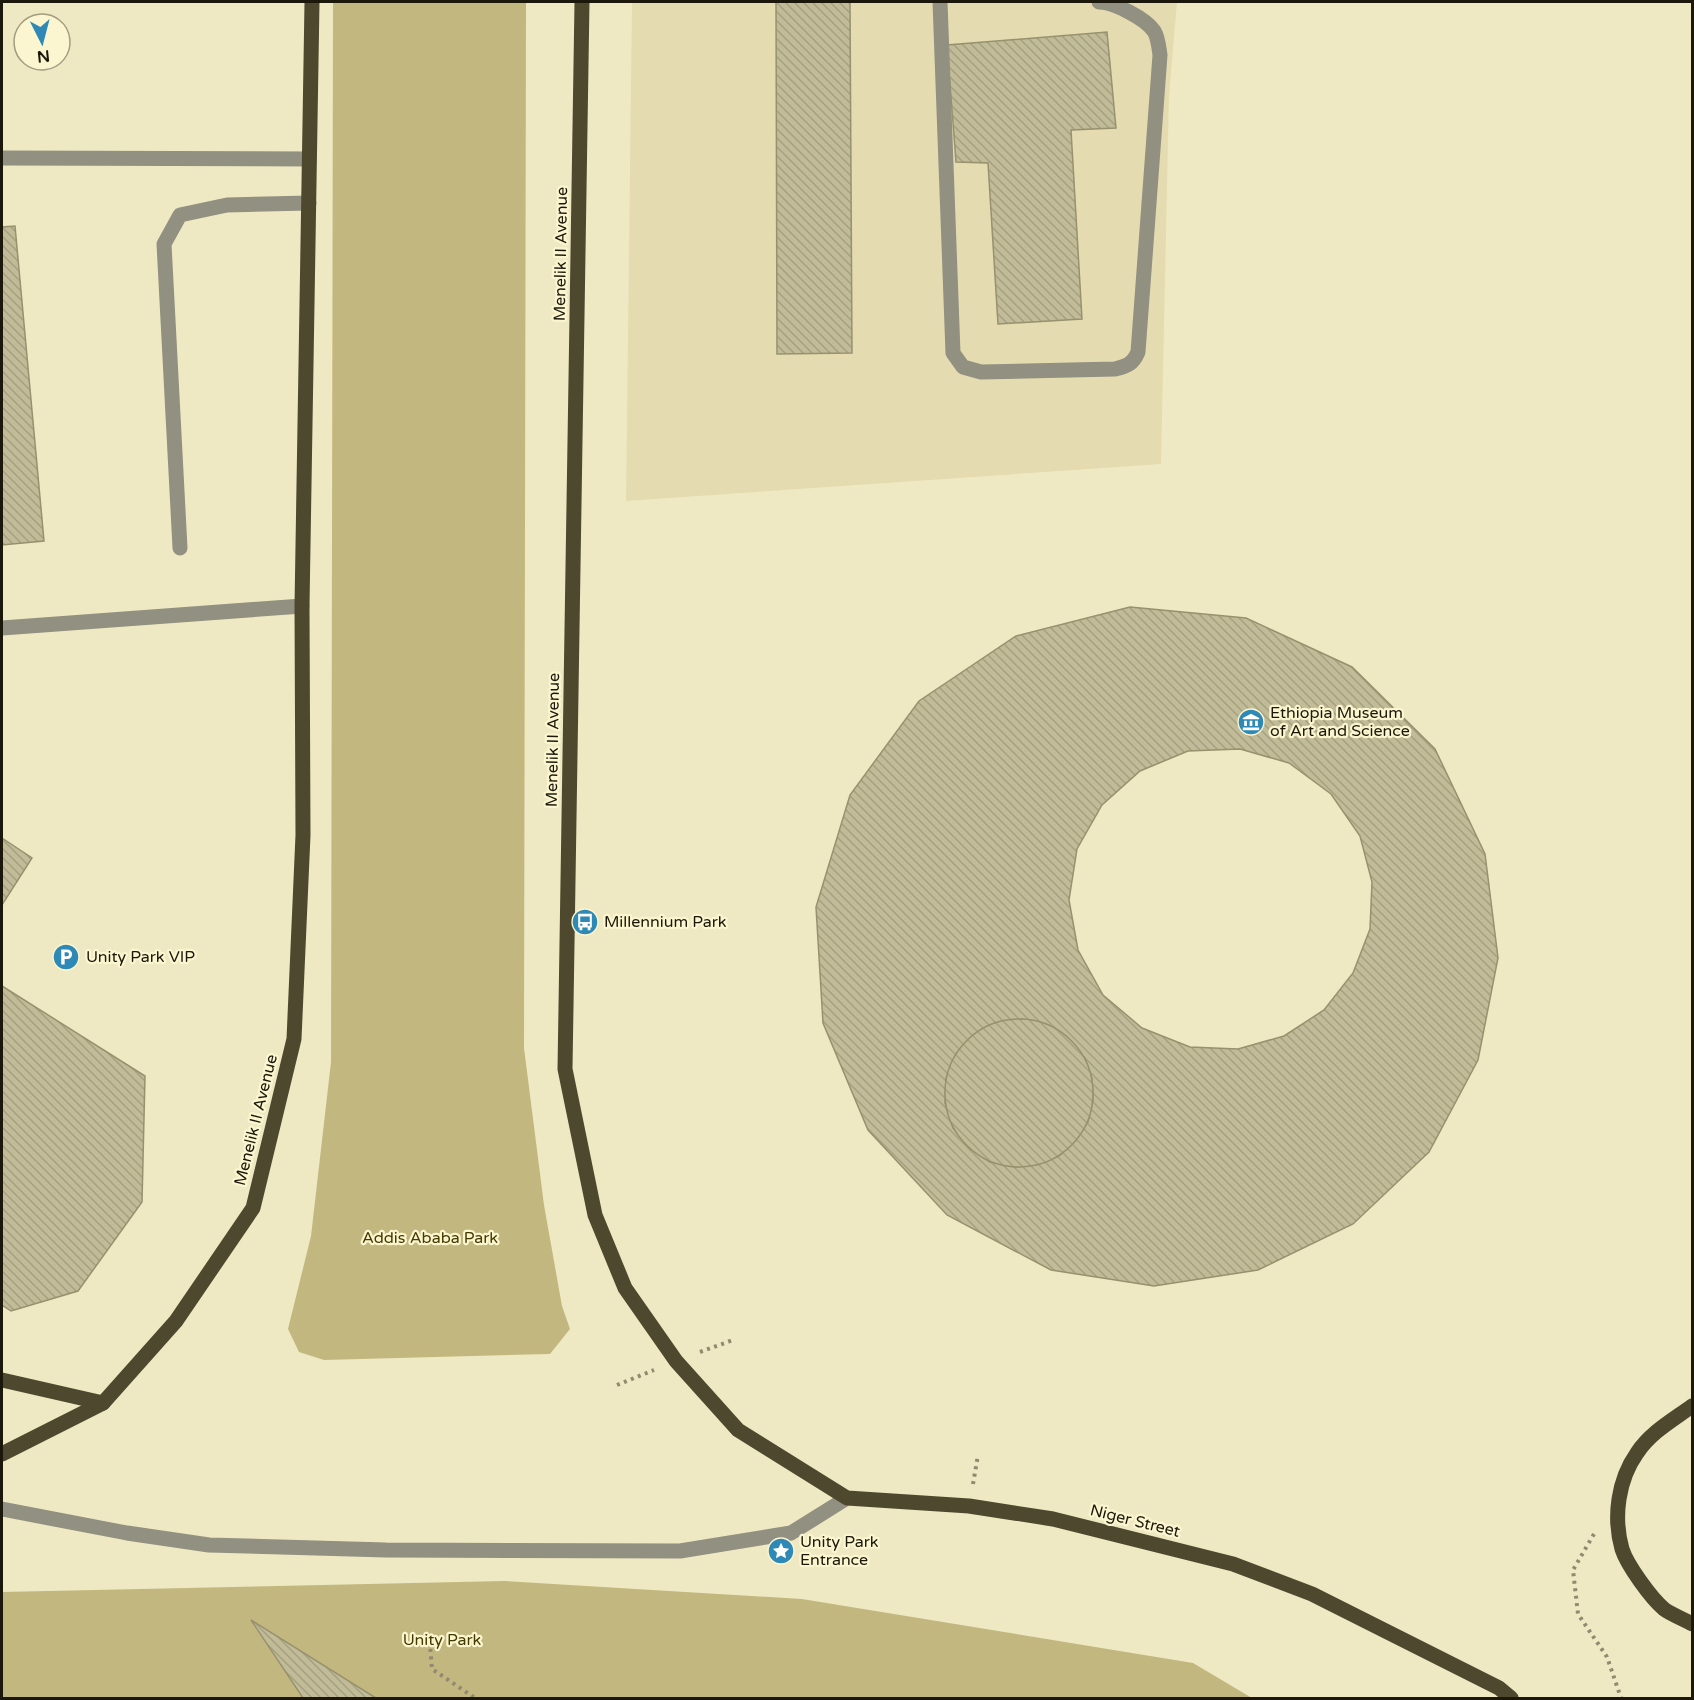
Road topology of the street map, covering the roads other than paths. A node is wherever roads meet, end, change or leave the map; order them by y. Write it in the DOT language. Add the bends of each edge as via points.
graph roads {
  1 [pos="312,2"];
  2 [pos="582,2"];
  3 [pos="940,2"];
  4 [pos="1099,2"];
  5 [pos="2,158"];
  6 [pos="309,159"];
  7 [pos="309,203"];
  8 [pos="180,548"];
  9 [pos="302,606"];
  10 [pos="2,628"];
  11 [pos="2,1380"];
  12 [pos="103,1403"];
  13 [pos="1692,1406"];
  14 [pos="738,1430"];
  15 [pos="2,1454"];
  16 [pos="847,1498"];
  17 [pos="2,1509"];
  18 [pos="1692,1624"];
  19 [pos="1511,1698"];
  1 -- 6 [label="main road, Menelik II Avenue"];
  2 -- 14 [label="main road, Menelik II Avenue" via="565,1069 595,1215 625,1288 676,1361"];
  3 -- 4 [label="street" via="953,353 963,367 981,372 1115,369 1134,361 1138,352 1160,55 1155,32 1131,12"];
  5 -- 6 [label="street"];
  6 -- 7 [label="main road, Menelik II Avenue"];
  7 -- 8 [label="street" via="226,205 180,215 164,244"];
  7 -- 9 [label="main road, Menelik II Avenue"];
  9 -- 10 [label="street"];
  9 -- 12 [label="main road, Menelik II Avenue" via="303,835 294,1039 280,1100 253,1208 176,1321"];
  11 -- 12 [label="main road"];
  12 -- 15 [label="main road"];
  13 -- 18 [label="main road" via="1655,1432 1638,1452 1625,1473 1617,1509 1623,1550 1644,1586 1665,1609"];
  14 -- 16 [label="main road, Niger Street"];
  16 -- 17 [label="street" via="791,1533 681,1551 209,1545"];
  16 -- 19 [label="main road, Niger Street" via="969,1506 1053,1519 1233,1564 1312,1594 1499,1688"];
}
